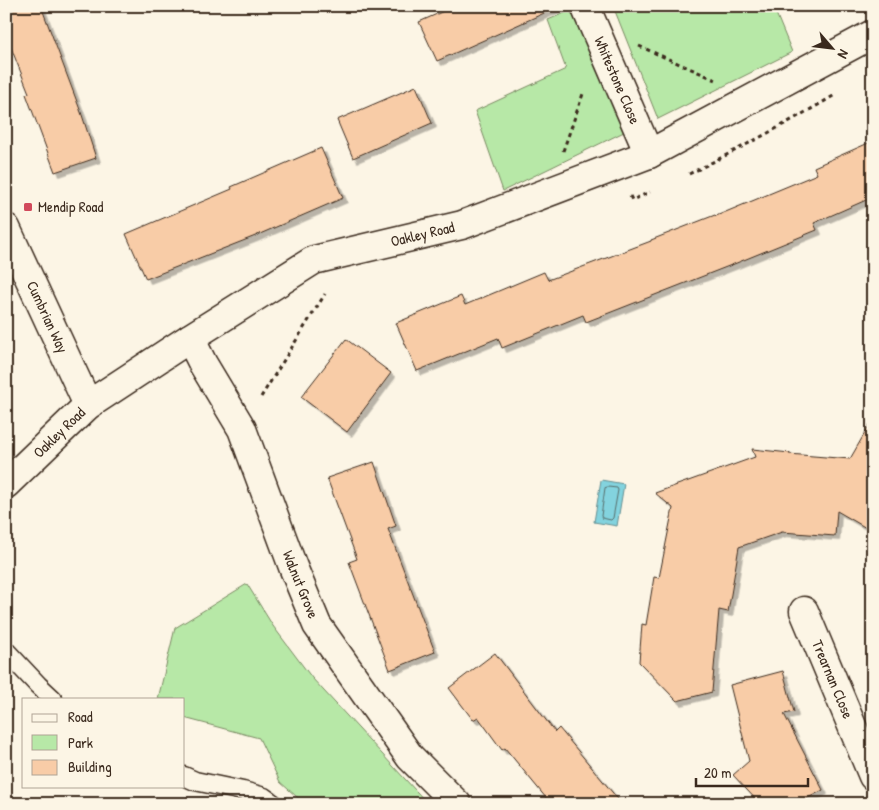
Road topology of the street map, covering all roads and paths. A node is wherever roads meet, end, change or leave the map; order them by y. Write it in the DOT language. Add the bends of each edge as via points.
graph roads {
  1 [pos="593,25"];
  2 [pos="873,34"];
  3 [pos="719,82"];
  4 [pos="649,154"];
  5 [pos="549,192"];
  6 [pos="6,228"];
  7 [pos="351,251"];
  8 [pos="190,338"];
  9 [pos="88,405"];
  10 [pos="242,429"];
  11 [pos="6,484"];
  12 [pos="804,611"];
  13 [pos="6,651"];
  14 [pos="52,698"];
  15 [pos="185,776"];
  16 [pos="873,776"];
  17 [pos="274,804"];
  18 [pos="457,804"];
  1 -- 3 [label="path"];
  1 -- 4 [label="street, Whitestone Close"];
  1 -- 5 [label="path"];
  2 -- 4 [label="street, Oakley Road"];
  4 -- 5 [label="street, Oakley Road"];
  5 -- 7 [label="street, Oakley Road" via="462,225"];
  6 -- 9 [label="street, Cumbrian Way"];
  7 -- 8 [label="street, Oakley Road" via="314,260"];
  7 -- 10 [label="path"];
  8 -- 9 [label="street, Oakley Road"];
  8 -- 10 [label="street, Walnut Grove"];
  9 -- 11 [label="street, Oakley Road"];
  10 -- 18 [label="street, Walnut Grove" via="317,625 410,757"];
  12 -- 16 [label="street, Trearnan Close"];
  13 -- 14 [label="lane"];
  15 -- 17 [label="lane" via="243,790"];
}
